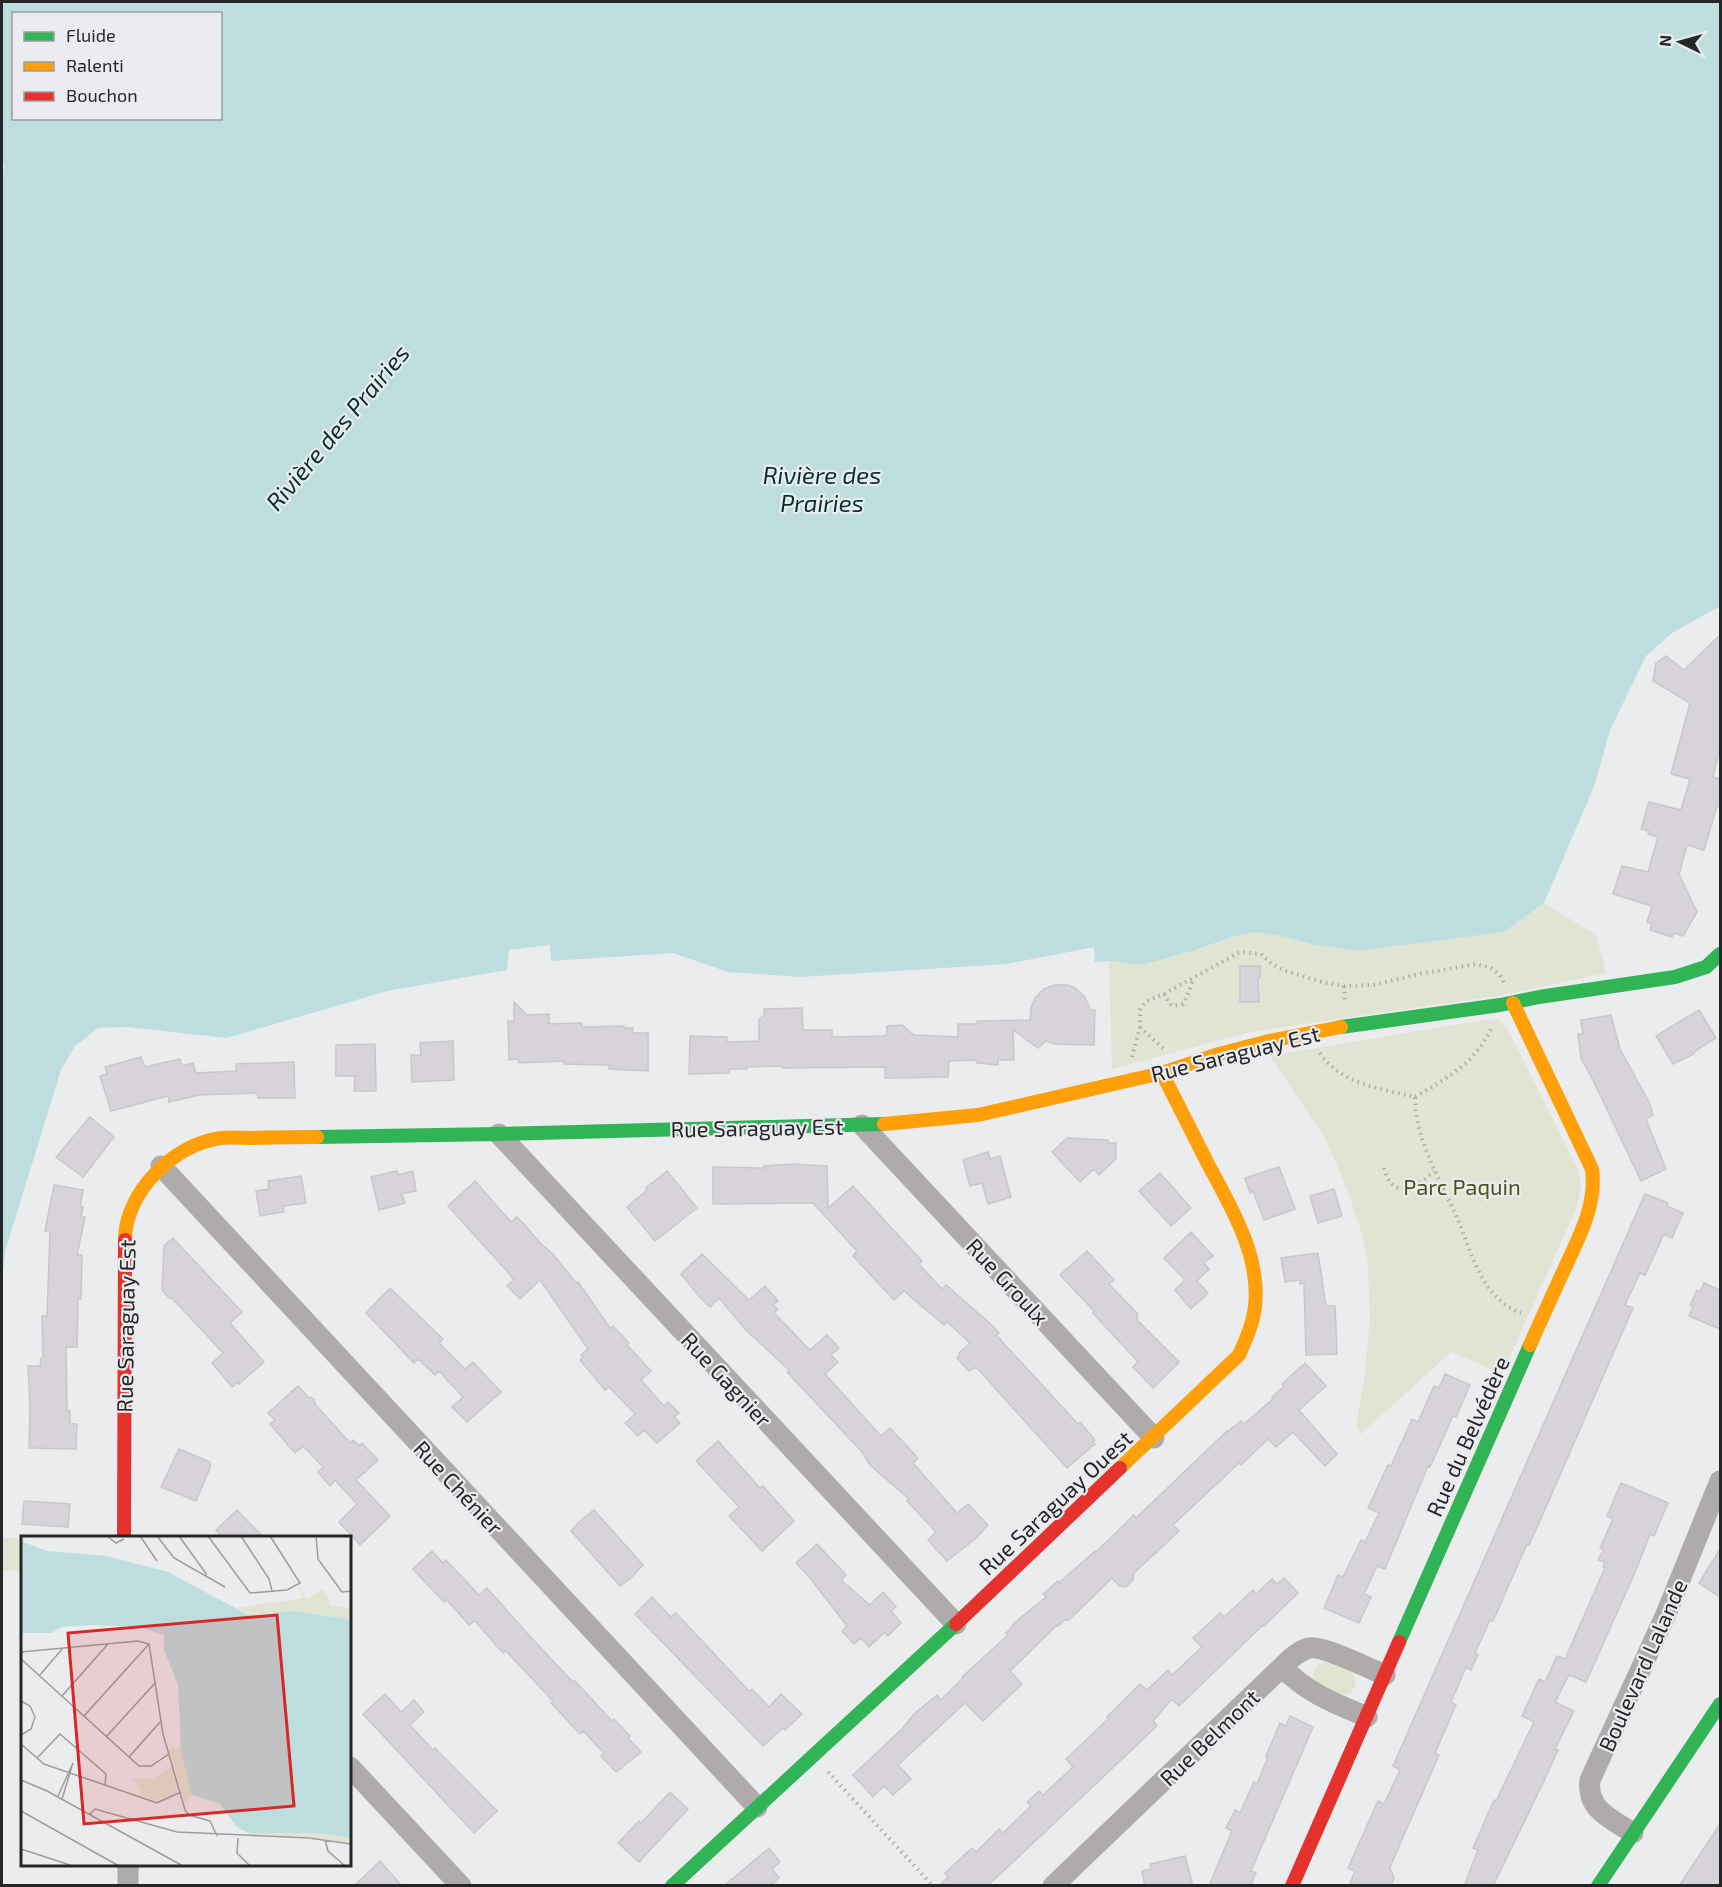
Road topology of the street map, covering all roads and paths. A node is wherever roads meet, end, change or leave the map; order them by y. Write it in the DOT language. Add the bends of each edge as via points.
graph roads {
  1 [pos="1720,954"];
  2 [pos="1193,979"];
  3 [pos="1164,994"];
  4 [pos="1506,1004"];
  5 [pos="1312,1033"];
  6 [pos="1162,1073"];
  7 [pos="1127,1079"];
  8 [pos="1415,1097"];
  9 [pos="862,1125"];
  10 [pos="499,1134"];
  11 [pos="161,1166"];
  12 [pos="1384,1168"];
  13 [pos="1434,1171"];
  14 [pos="1540,1322"];
  15 [pos="1154,1437"];
  16 [pos="1720,1481"];
  17 [pos="127,1534"];
  18 [pos="956,1624"];
  19 [pos="1282,1667"];
  20 [pos="1385,1675"];
  21 [pos="1720,1704"];
  22 [pos="1367,1717"];
  23 [pos="813,1756"];
  24 [pos="351,1768"];
  25 [pos="757,1807"];
  26 [pos="1632,1833"];
  27 [pos="128,1866"];
  28 [pos="128,1886"];
  29 [pos="460,1886"];
  30 [pos="672,1886"];
  31 [pos="933,1886"];
  32 [pos="1053,1886"];
  33 [pos="1292,1886"];
  34 [pos="1598,1886"];
  1 -- 4 [label="street, Rue Saraguay Est" via="1706,967 1675,977"];
  2 -- 3 [label="path"];
  2 -- 3 [label="path" via="1183,1004 1173,1006"];
  2 -- 4 [label="path" via="1240,952 1261,954 1283,970 1344,986 1373,985 1476,964 1491,968 1504,980"];
  3 -- 7 [label="path" via="1147,1001 1140,1010 1140,1028"];
  4 -- 5 [label="street, Rue Saraguay Est"];
  4 -- 8 [label="path" via="1475,1055 1451,1076"];
  4 -- 14 [label="street, Rue du Belvédère" via="1588,1160 1594,1179 1585,1224"];
  5 -- 6 [label="street, Rue Saraguay Est" via="1219,1054"];
  5 -- 8 [label="path" via="1322,1056 1337,1070 1356,1081"];
  6 -- 7 [label="street, Rue Saraguay Est"];
  6 -- 15 [label="street, Rue Saraguay Ouest" via="1237,1221 1249,1251 1256,1300 1254,1322 1239,1355"];
  7 -- 9 [label="street, Rue Saraguay Est" via="978,1115"];
  8 -- 13 [label="path" via="1420,1132"];
  9 -- 10 [label="street, Rue Saraguay Est"];
  9 -- 15 [label="street, Rue Groulx"];
  10 -- 11 [label="street, Rue Saraguay Est" via="220,1138 177,1154"];
  10 -- 18 [label="street, Rue Gagnier"];
  11 -- 17 [label="street, Rue Saraguay Est" via="130,1210 125,1235"];
  11 -- 25 [label="street, Rue Chénier"];
  12 -- 13 [label="path" via="1389,1181 1401,1188 1417,1186"];
  13 -- 14 [label="path" via="1484,1282 1504,1303"];
  14 -- 20 [label="street, Rue du Belvédère"];
  15 -- 18 [label="street, Rue Saraguay Ouest"];
  16 -- 26 [label="street, Boulevard Lalande" via="1666,1614 1590,1780 1590,1794 1596,1807"];
  18 -- 23 [label="street, Rue Saraguay Ouest"];
  19 -- 20 [label="street, Rue Belmont" via="1315,1647"];
  19 -- 22 [label="street" via="1314,1694"];
  19 -- 32 [label="street, Rue Belmont"];
  20 -- 22 [label="street, Rue du Belvédère"];
  21 -- 26 [label="street"];
  22 -- 33 [label="street, Rue du Belvédère"];
  23 -- 25 [label="street, Rue Saraguay Ouest"];
  23 -- 31 [label="path"];
  24 -- 29 [label="street"];
  25 -- 30 [label="street, Rue Saraguay Ouest"];
  26 -- 34 [label="street"];
  27 -- 28 [label="street"];
}
